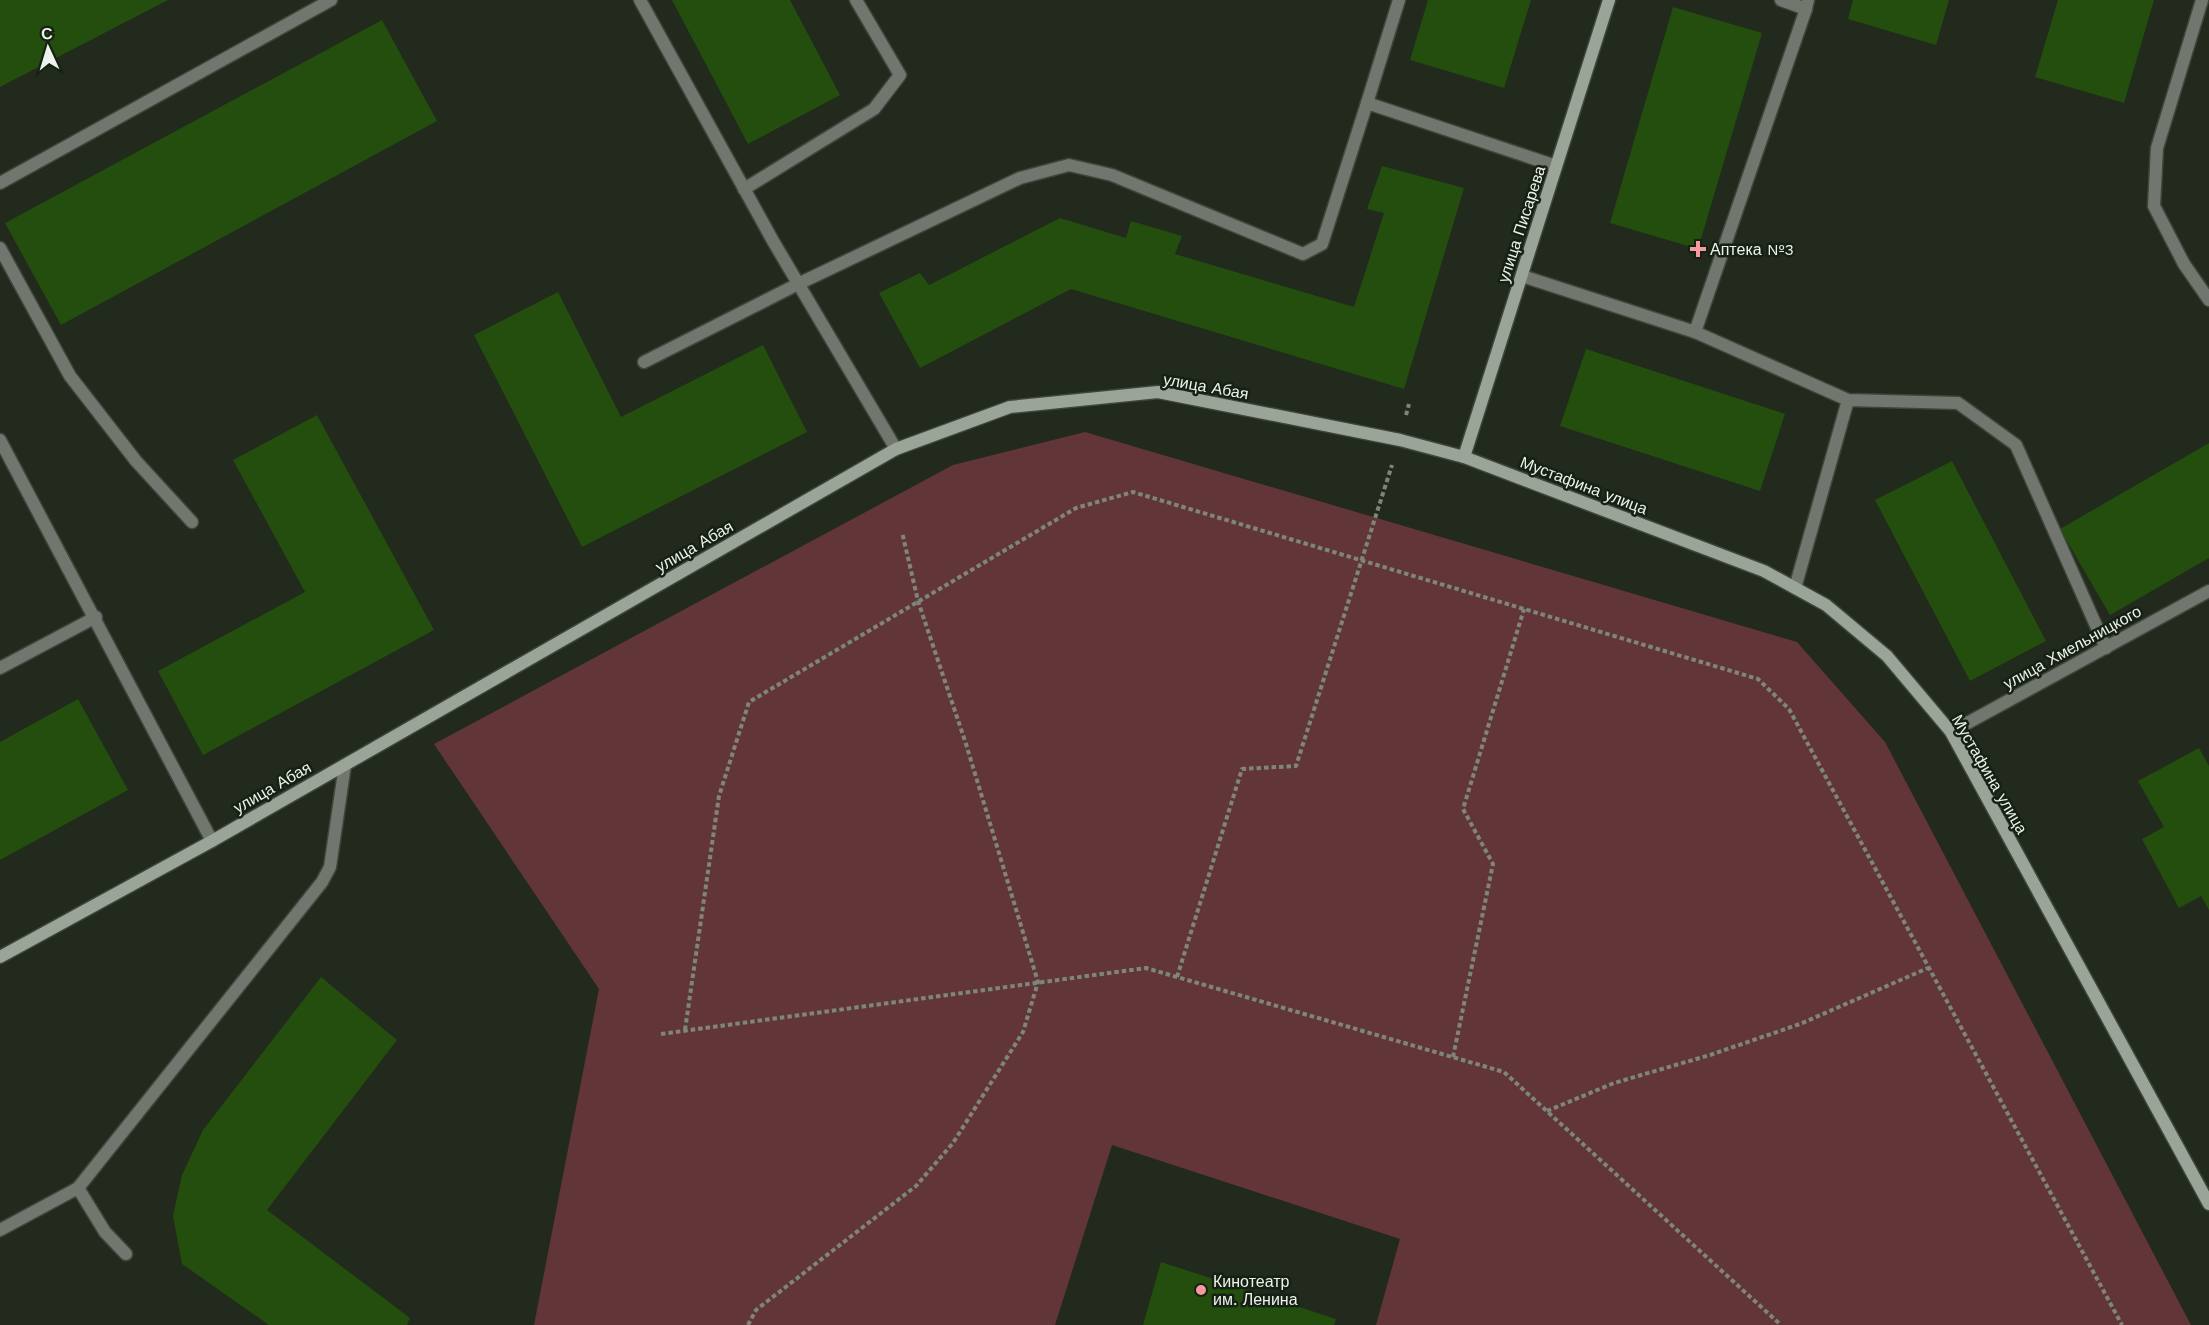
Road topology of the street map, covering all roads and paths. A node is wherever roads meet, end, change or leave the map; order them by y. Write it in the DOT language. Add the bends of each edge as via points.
graph roads {
  1 [pos="331,0"];
  2 [pos="640,0"];
  3 [pos="856,0"];
  4 [pos="1399,0"];
  5 [pos="1609,0"];
  6 [pos="1781,0"];
  7 [pos="2202,0"];
  8 [pos="1807,5"];
  9 [pos="1367,103"];
  10 [pos="1556,166"];
  11 [pos="0,183"];
  12 [pos="744,189"];
  13 [pos="0,248"];
  14 [pos="1521,276"];
  15 [pos="798,284"];
  16 [pos="2209,300"];
  17 [pos="1695,332"];
  18 [pos="644,362"];
  19 [pos="1848,400"];
  20 [pos="1409,404"];
  21 [pos="0,440"];
  22 [pos="1400,440"];
  23 [pos="896,449"];
  24 [pos="1464,457"];
  25 [pos="192,522"];
  26 [pos="902,532"];
  27 [pos="1361,561"];
  28 [pos="1795,588"];
  29 [pos="2209,591"];
  30 [pos="918,601"];
  31 [pos="1524,609"];
  32 [pos="96,617"];
  33 [pos="2106,648"];
  34 [pos="0,668"];
  35 [pos="1951,732"];
  36 [pos="345,765"];
  37 [pos="212,841"];
  38 [pos="0,957"];
  39 [pos="1928,967"];
  40 [pos="1177,977"];
  41 [pos="1038,982"];
  42 [pos="685,1030"];
  43 [pos="661,1034"];
  44 [pos="1453,1057"];
  45 [pos="1547,1111"];
  46 [pos="78,1188"];
  47 [pos="2209,1204"];
  48 [pos="0,1230"];
  49 [pos="126,1254"];
  50 [pos="748,1325"];
  51 [pos="1781,1325"];
  52 [pos="2122,1325"];
  1 -- 11 [label="street"];
  2 -- 12 [label="street"];
  3 -- 12 [label="street" via="900,75 874,109"];
  4 -- 9 [label="street"];
  5 -- 10 [label="main road, улица Писарева"];
  6 -- 8 [label="street"];
  7 -- 16 [label="street" via="2157,148 2154,206 2184,264"];
  8 -- 17 [label="street"];
  9 -- 10 [label="street"];
  9 -- 15 [label="street" via="1322,244 1303,254 1112,175 1069,165 1020,178"];
  10 -- 14 [label="main road, улица Писарева"];
  12 -- 15 [label="street"];
  13 -- 25 [label="street" via="70,376 136,461"];
  14 -- 17 [label="street"];
  14 -- 24 [label="main road, улица Писарева"];
  15 -- 18 [label="street"];
  15 -- 23 [label="street"];
  17 -- 19 [label="street"];
  19 -- 28 [label="street"];
  19 -- 33 [label="street" via="1958,403 2016,445"];
  20 -- 22 [label="path"];
  21 -- 32 [label="street"];
  22 -- 23 [label="main road, улица Абая" via="1158,392 1010,407"];
  22 -- 24 [label="main road, улица Абая"];
  22 -- 27 [label="path"];
  23 -- 36 [label="main road, улица Абая"];
  24 -- 28 [label="main road, Мустафина улица" via="1764,571"];
  26 -- 30 [label="path"];
  27 -- 30 [label="path" via="1133,492 1076,508"];
  27 -- 31 [label="path"];
  27 -- 40 [label="path" via="1296,766 1242,769"];
  28 -- 35 [label="main road, Мустафина улица" via="1826,604 1887,656"];
  29 -- 33 [label="street, улица Хмельницкого"];
  30 -- 41 [label="path"];
  30 -- 42 [label="path" via="749,702 719,796"];
  31 -- 39 [label="path" via="1758,679 1789,709"];
  31 -- 44 [label="path" via="1463,809 1493,864"];
  32 -- 34 [label="street"];
  32 -- 37 [label="street"];
  33 -- 35 [label="street, улица Хмельницкого"];
  35 -- 47 [label="main road, Мустафина улица"];
  36 -- 37 [label="main road, улица Абая"];
  36 -- 46 [label="street" via="330,867 322,882"];
  37 -- 38 [label="main road, улица Абая"];
  39 -- 45 [label="path" via="1800,1024 1614,1083"];
  39 -- 52 [label="path"];
  40 -- 41 [label="path" via="1146,968"];
  40 -- 44 [label="path"];
  41 -- 42 [label="path"];
  41 -- 50 [label="path" via="1023,1032 953,1143 916,1186 756,1310"];
  42 -- 43 [label="path"];
  44 -- 45 [label="path" via="1504,1072"];
  45 -- 51 [label="path"];
  46 -- 48 [label="street"];
  46 -- 49 [label="street" via="105,1232"];
}
